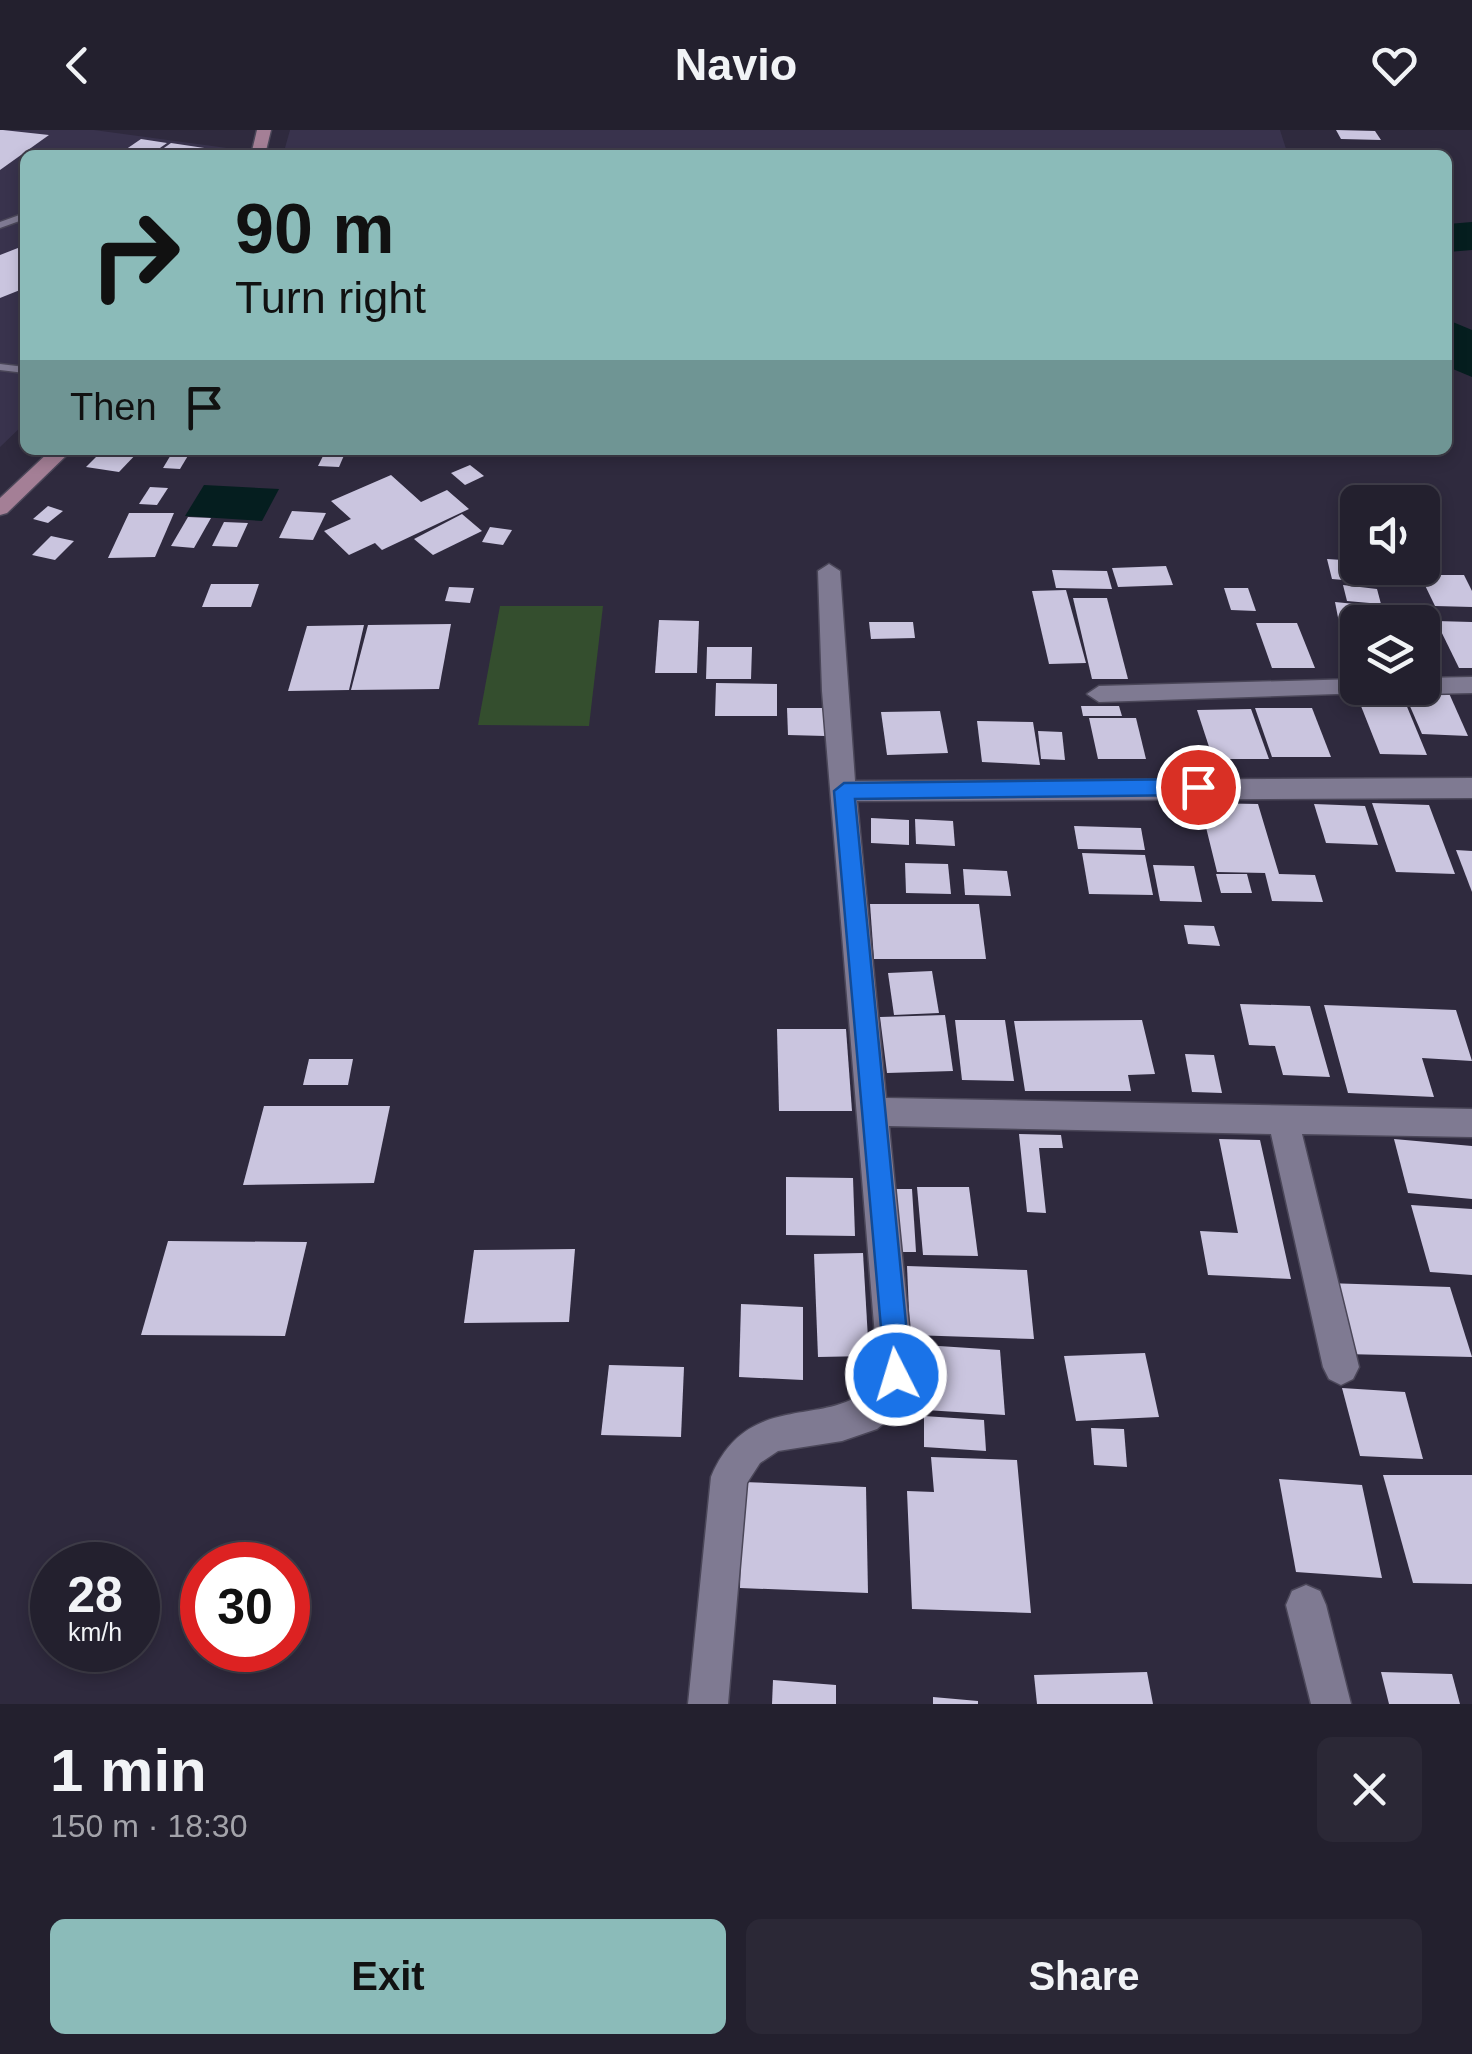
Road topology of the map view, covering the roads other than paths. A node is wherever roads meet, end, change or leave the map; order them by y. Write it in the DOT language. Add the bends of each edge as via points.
graph roads {
  1 [pos="57,455"];
  2 [pos="0,509"];
  3 [pos="829,570"];
  4 [pos="1472,685"];
  5 [pos="1440,686"];
  6 [pos="1340,687"];
  7 [pos="1100,694"];
  8 [pos="1472,788"];
  9 [pos="844,791"];
  10 [pos="874,1112"];
  11 [pos="1282,1120"];
  12 [pos="1472,1123"];
  13 [pos="1342,1367"];
  14 [pos="1306,1605"];
  15 [pos="708,1704"];
  16 [pos="1331,1704"];
  1 -- 2 [label="main road"];
  3 -- 9 [label="street"];
  4 -- 5 [label="street"];
  6 -- 7 [label="street"];
  8 -- 9 [label="street"];
  9 -- 10 [label="street"];
  10 -- 11 [label="street"];
  10 -- 15 [label="street" via="896,1375 889,1397 862,1421 764,1434 741,1452 728,1477"];
  11 -- 12 [label="street"];
  11 -- 13 [label="street"];
  14 -- 16 [label="street"];
}
